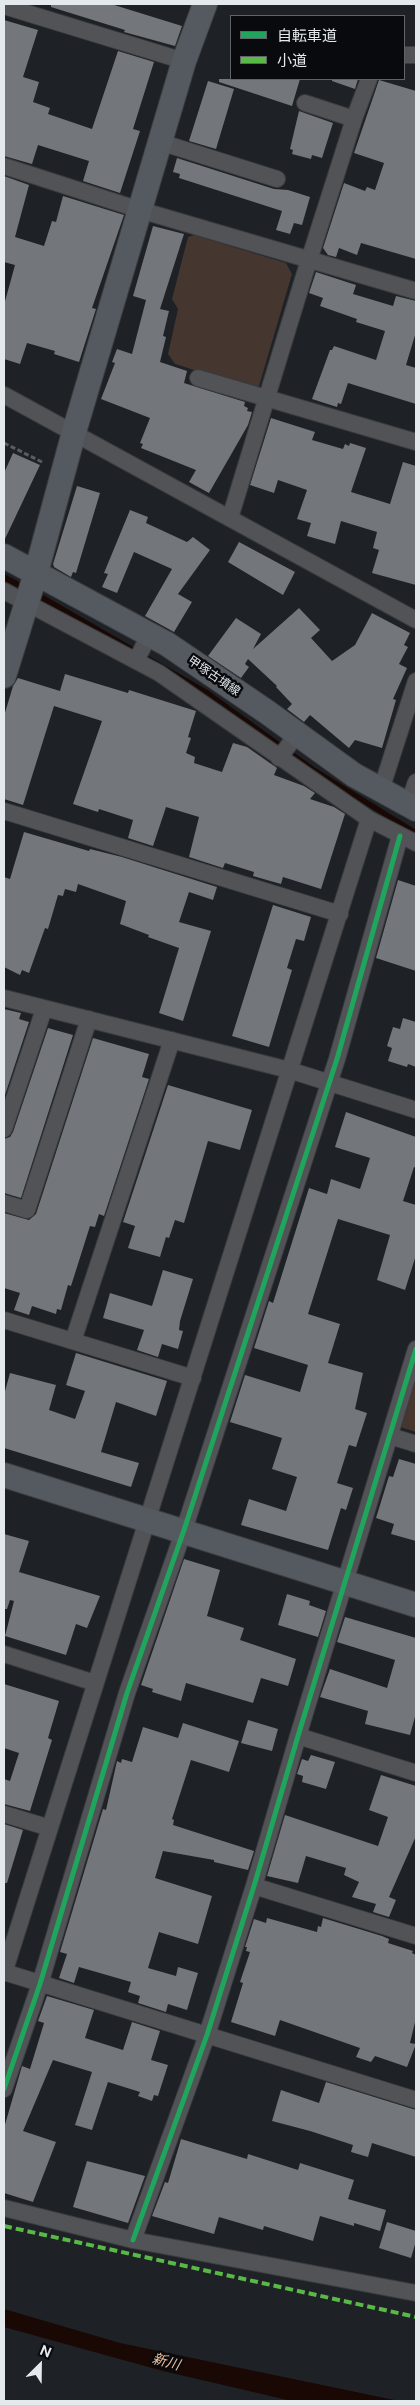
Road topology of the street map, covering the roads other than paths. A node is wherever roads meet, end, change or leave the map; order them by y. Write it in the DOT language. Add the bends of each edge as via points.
graph roads {
  1 [pos="205,4"];
  2 [pos="4,6"];
  3 [pos="184,61"];
  4 [pos="369,80"];
  5 [pos="305,103"];
  6 [pos="354,119"];
  7 [pos="160,142"];
  8 [pos="4,166"];
  9 [pos="277,179"];
  10 [pos="140,210"];
  11 [pos="310,259"];
  12 [pos="416,291"];
  13 [pos="198,378"];
  14 [pos="4,395"];
  15 [pos="265,399"];
  16 [pos="74,432"];
  17 [pos="416,442"];
  18 [pos="230,518"];
  19 [pos="4,556"];
  20 [pos="31,589"];
  21 [pos="4,591"];
  22 [pos="416,620"];
  23 [pos="149,634"];
  24 [pos="136,661"];
  25 [pos="212,673"];
  26 [pos="4,676"];
  27 [pos="416,681"];
  28 [pos="199,700"];
  29 [pos="298,733"];
  30 [pos="279,758"];
  31 [pos="416,782"];
  32 [pos="381,790"];
  33 [pos="412,807"];
  34 [pos="4,812"];
  35 [pos="369,819"];
  36 [pos="400,836"];
  37 [pos="416,843"];
  38 [pos="340,914"];
  39 [pos="4,998"];
  40 [pos="44,1009"];
  41 [pos="89,1019"];
  42 [pos="172,1040"];
  43 [pos="289,1070"];
  44 [pos="329,1084"];
  45 [pos="416,1110"];
  46 [pos="4,1129"];
  47 [pos="4,1203"];
  48 [pos="4,1320"];
  49 [pos="73,1341"];
  50 [pos="416,1349"];
  51 [pos="194,1378"];
  52 [pos="390,1436"];
  53 [pos="416,1444"];
  54 [pos="4,1475"];
  55 [pos="148,1520"];
  56 [pos="184,1530"];
  57 [pos="346,1582"];
  58 [pos="416,1605"];
  59 [pos="4,1654"];
  60 [pos="95,1682"];
  61 [pos="298,1736"];
  62 [pos="416,1772"];
  63 [pos="4,1814"];
  64 [pos="50,1828"];
  65 [pos="254,1886"];
  66 [pos="416,1936"];
  67 [pos="4,1973"];
  68 [pos="40,1984"];
  69 [pos="207,2035"];
  70 [pos="4,2088"];
  71 [pos="416,2100"];
  72 [pos="4,2208"];
  73 [pos="133,2240"];
  74 [pos="416,2293"];
  1 -- 3 [label="street"];
  2 -- 3 [label="street"];
  3 -- 7 [label="street"];
  4 -- 6 [label="street"];
  5 -- 6 [label="street"];
  6 -- 11 [label="street"];
  7 -- 9 [label="street"];
  7 -- 10 [label="street"];
  8 -- 10 [label="street"];
  10 -- 11 [label="street"];
  10 -- 16 [label="street"];
  11 -- 12 [label="street"];
  11 -- 15 [label="street"];
  13 -- 15 [label="street"];
  14 -- 16 [label="street"];
  15 -- 17 [label="street"];
  15 -- 18 [label="street"];
  16 -- 18 [label="street"];
  16 -- 20 [label="street"];
  18 -- 22 [label="street"];
  19 -- 20 [label="street, 甲塚古墳線"];
  20 -- 21 [label="street"];
  20 -- 23 [label="street, 甲塚古墳線"];
  20 -- 24 [label="street"];
  20 -- 26 [label="street"];
  23 -- 24 [label="street"];
  23 -- 25 [label="street, 甲塚古墳線"];
  24 -- 28 [label="street"];
  25 -- 28 [label="street"];
  25 -- 29 [label="street, 甲塚古墳線"];
  27 -- 32 [label="street"];
  28 -- 30 [label="street"];
  29 -- 30 [label="street"];
  29 -- 32 [label="street, 甲塚古墳線" via="354,775"];
  30 -- 35 [label="street"];
  31 -- 33 [label="street"];
  32 -- 33 [label="street, 甲塚古墳線"];
  34 -- 38 [label="street"];
  35 -- 36 [label="street"];
  35 -- 38 [label="street"];
  36 -- 37 [label="street"];
  36 -- 44 [label="street"];
  38 -- 43 [label="street"];
  39 -- 40 [label="street"];
  40 -- 41 [label="street"];
  40 -- 46 [label="street"];
  41 -- 42 [label="street"];
  41 -- 47 [label="street" via="26,1210"];
  42 -- 43 [label="street"];
  42 -- 49 [label="street"];
  43 -- 44 [label="street"];
  43 -- 51 [label="street"];
  44 -- 45 [label="street"];
  44 -- 56 [label="street"];
  48 -- 49 [label="street"];
  49 -- 51 [label="street"];
  50 -- 52 [label="street"];
  51 -- 55 [label="street"];
  52 -- 53 [label="street"];
  52 -- 57 [label="street"];
  54 -- 55 [label="street"];
  55 -- 56 [label="street"];
  55 -- 60 [label="street"];
  56 -- 57 [label="street"];
  56 -- 68 [label="street" via="127,1694"];
  57 -- 58 [label="street"];
  57 -- 61 [label="street"];
  59 -- 60 [label="street"];
  60 -- 64 [label="street"];
  61 -- 62 [label="street"];
  61 -- 65 [label="street"];
  63 -- 64 [label="street"];
  64 -- 67 [label="street"];
  65 -- 66 [label="street"];
  65 -- 69 [label="street"];
  67 -- 68 [label="street"];
  68 -- 69 [label="street"];
  68 -- 70 [label="street"];
  69 -- 71 [label="street"];
  69 -- 73 [label="street"];
  72 -- 73 [label="street"];
  73 -- 74 [label="street"];
}
